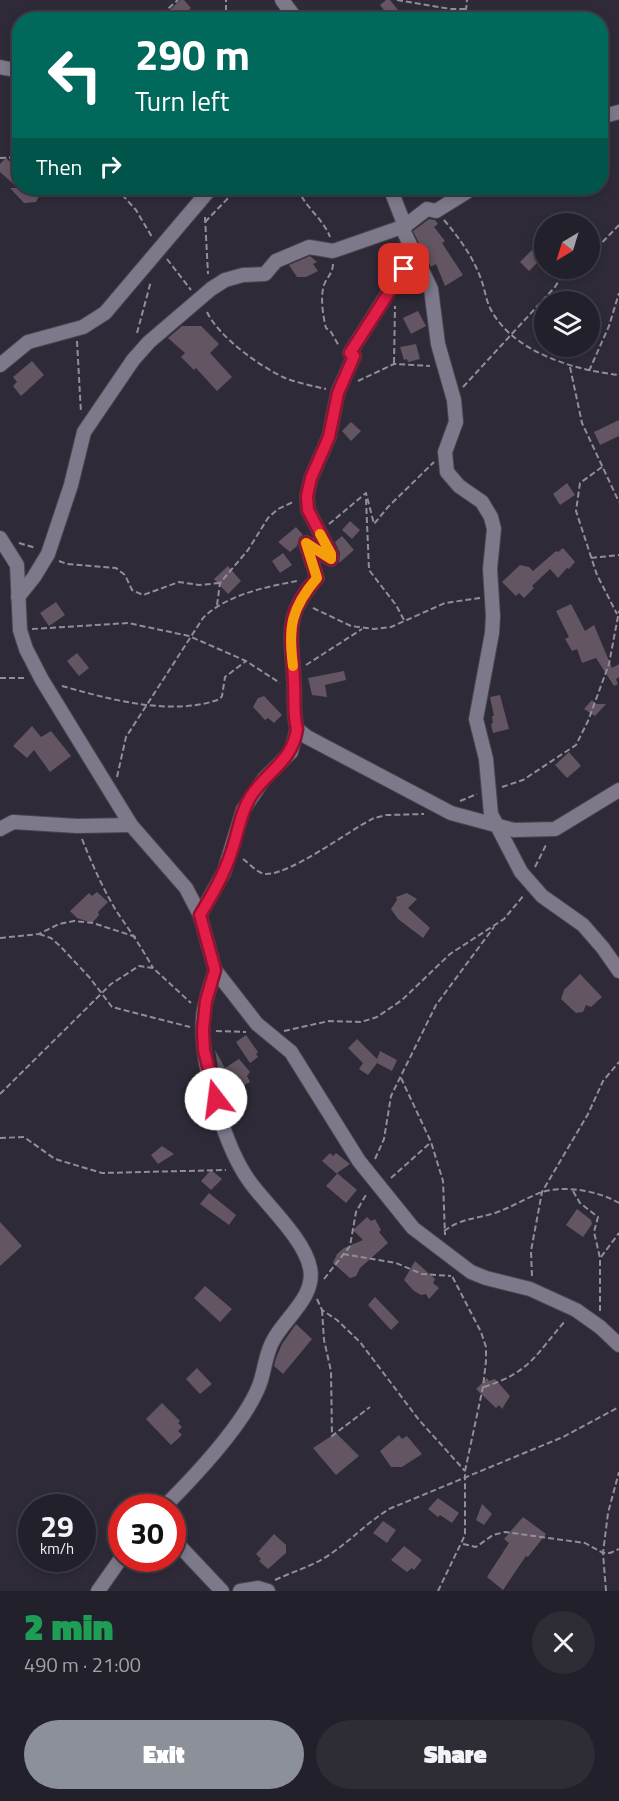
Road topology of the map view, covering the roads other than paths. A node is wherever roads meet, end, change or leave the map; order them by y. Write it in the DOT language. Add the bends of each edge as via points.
graph roads {
  1 [pos="204,195"];
  2 [pos="393,195"];
  3 [pos="462,195"];
  4 [pos="405,226"];
  5 [pos="414,252"];
  6 [pos="0,365"];
  7 [pos="1,539"];
  8 [pos="18,597"];
  9 [pos="297,729"];
  10 [pos="619,790"];
  11 [pos="131,825"];
  12 [pos="497,827"];
  13 [pos="0,829"];
  14 [pos="200,915"];
  15 [pos="215,970"];
  16 [pos="619,971"];
  17 [pos="619,1345"];
  18 [pos="177,1494"];
  19 [pos="186,1553"];
  20 [pos="111,1572"];
  21 [pos="263,1590"];
  22 [pos="98,1591"];
  23 [pos="222,1591"];
  24 [pos="240,1591"];
  1 -- 6 [label="street" via="114,305 98,319 28,342"];
  2 -- 4 [label="street"];
  3 -- 4 [label="street" via="436,211 428,209"];
  4 -- 5 [label="street"];
  4 -- 8 [label="street" via="333,251 309,247 276,261 265,274 225,280 149,342 84,432 48,554"];
  5 -- 9 [label="street" via="350,353 354,356 338,393 329,437 311,478 308,510 331,559 306,543 317,578 299,601 292,618 290,641"];
  5 -- 12 [label="street" via="431,289 438,344 454,400 456,422 445,452 447,472 482,502 494,529 490,569 492,633 476,719 486,759 491,814"];
  7 -- 8 [label="street" via="17,565"];
  8 -- 11 [label="street" via="20,630 26,649"];
  9 -- 12 [label="street" via="443,808"];
  9 -- 14 [label="street" via="291,752 247,803 224,872"];
  10 -- 12 [label="street" via="555,829"];
  11 -- 13 [label="street" via="13,822"];
  11 -- 14 [label="street" via="186,888"];
  12 -- 16 [label="street" via="511,857 530,883 583,926"];
  14 -- 15 [label="street"];
  15 -- 17 [label="street" via="246,1012 304,1068 340,1132 403,1218 471,1272 530,1289 576,1310"];
  15 -- 18 [label="street" via="203,1023 204,1050 213,1088 233,1154 306,1258 311,1289 274,1339 259,1386 247,1408"];
  19 -- 23 [label="street"];
  20 -- 22 [label="street"];
  21 -- 24 [label="street"];
}
